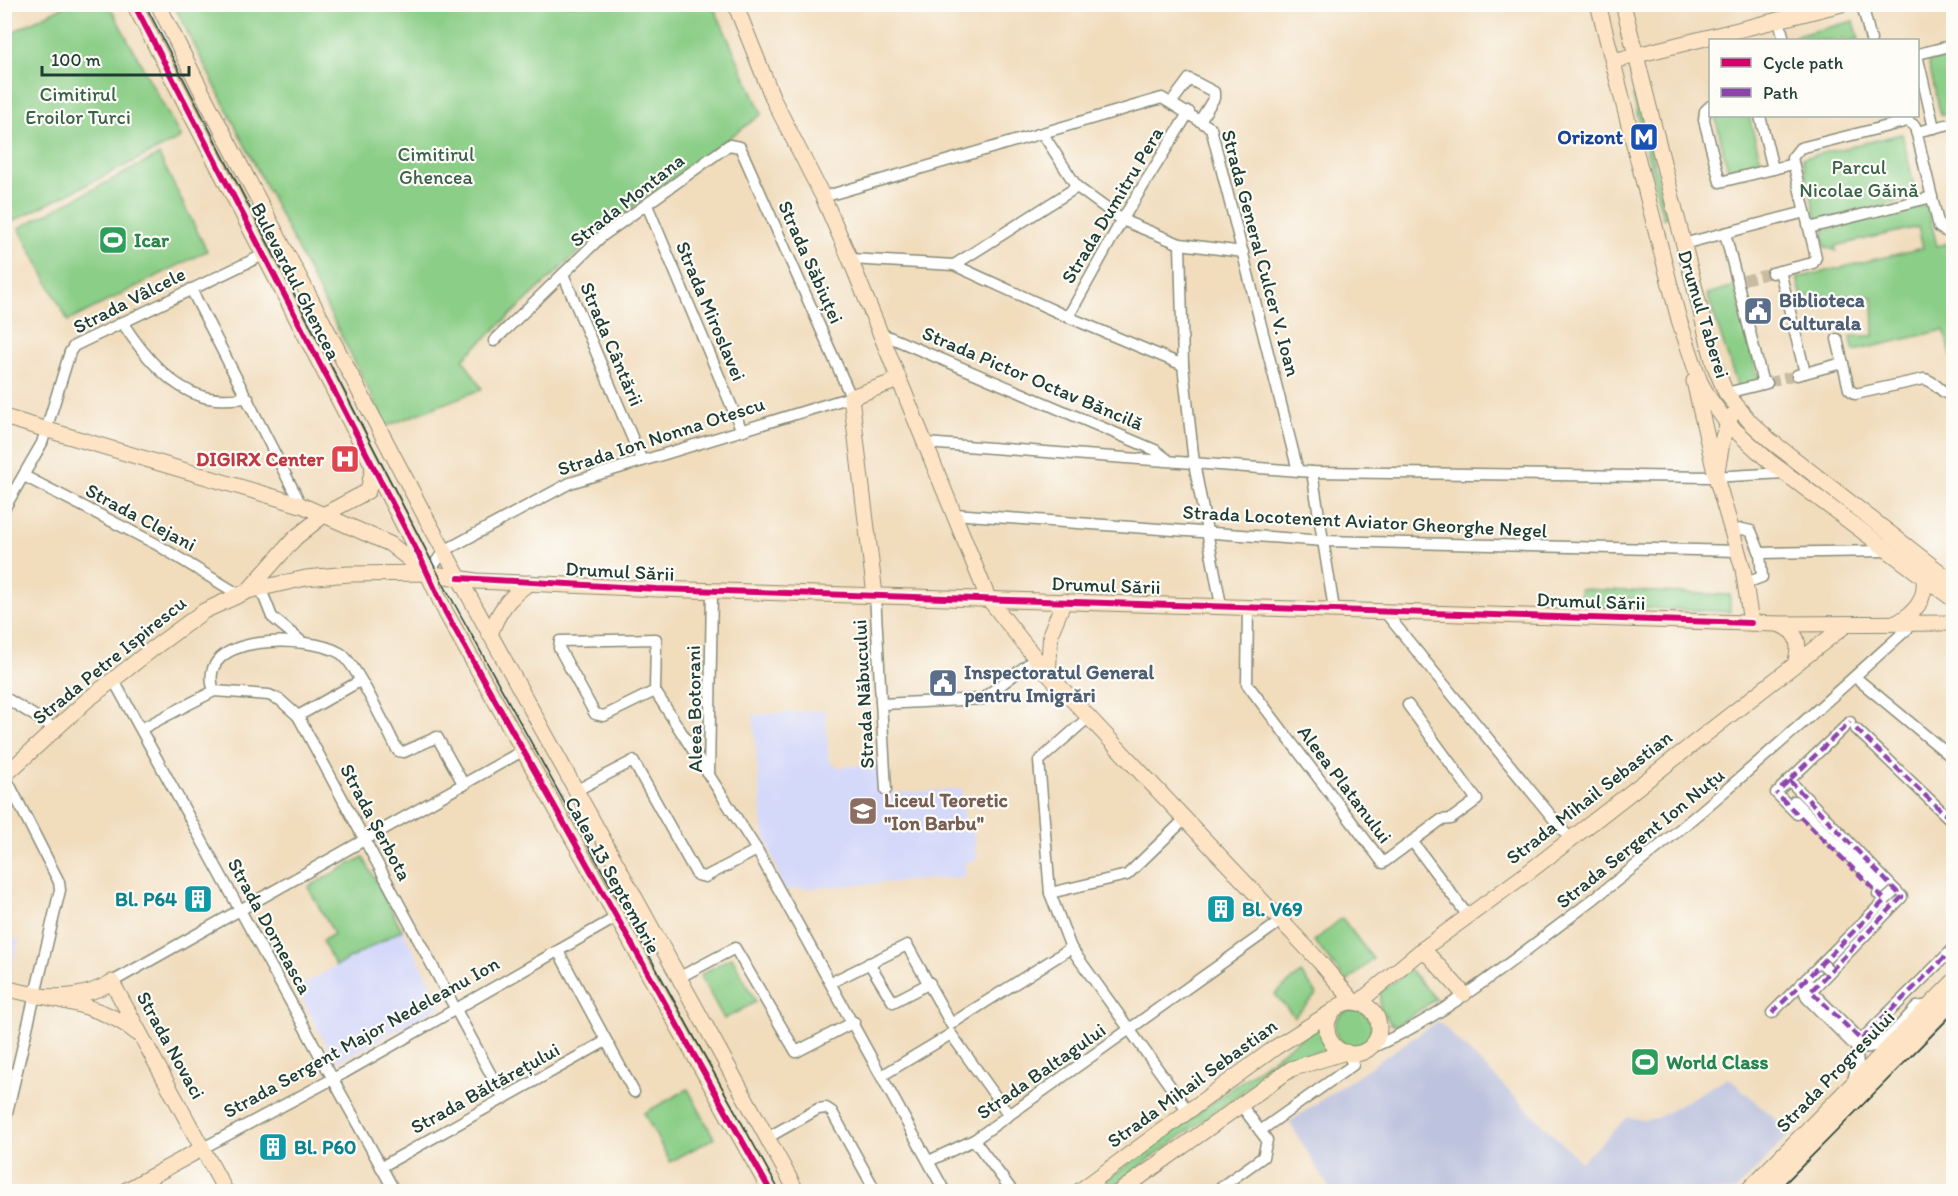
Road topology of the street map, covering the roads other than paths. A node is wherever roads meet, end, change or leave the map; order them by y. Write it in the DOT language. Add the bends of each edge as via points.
graph roads {
  1 [pos="134,4"];
  2 [pos="158,4"];
  3 [pos="735,4"];
  4 [pos="1598,4"];
  5 [pos="1623,4"];
  6 [pos="1842,4"];
  7 [pos="1862,4"];
  8 [pos="1787,14"];
  9 [pos="1784,39"];
  10 [pos="1871,39"];
  11 [pos="1953,45"];
  12 [pos="1919,54"];
  13 [pos="1636,55"];
  14 [pos="1613,61"];
  15 [pos="1919,67"];
  16 [pos="1172,102"];
  17 [pos="1709,107"];
  18 [pos="211,109"];
  19 [pos="1189,112"];
  20 [pos="1760,117"];
  21 [pos="193,118"];
  22 [pos="1201,119"];
  23 [pos="1953,123"];
  24 [pos="1934,128"];
  25 [pos="1916,132"];
  26 [pos="1042,134"];
  27 [pos="735,144"];
  28 [pos="1793,164"];
  29 [pos="1773,169"];
  30 [pos="1077,187"];
  31 [pos="823,197"];
  32 [pos="1932,198"];
  33 [pos="647,205"];
  34 [pos="1805,212"];
  35 [pos="1122,220"];
  36 [pos="1677,221"];
  37 [pos="1656,227"];
  38 [pos="1809,228"];
  39 [pos="1953,229"];
  40 [pos="1725,233"];
  41 [pos="1180,244"];
  42 [pos="1683,244"];
  43 [pos="1244,252"];
  44 [pos="263,255"];
  45 [pos="850,259"];
  46 [pos="954,265"];
  47 [pos="563,274"];
  48 [pos="191,289"];
  49 [pos="1068,317"];
  50 [pos="1679,320"];
  51 [pos="122,322"];
  52 [pos="880,333"];
  53 [pos="1837,339"];
  54 [pos="494,341"];
  55 [pos="1843,363"];
  56 [pos="1183,364"];
  57 [pos="899,380"];
  58 [pos="1726,393"];
  59 [pos="1953,396"];
  60 [pos="851,397"];
  61 [pos="248,398"];
  62 [pos="1736,406"];
  63 [pos="4,417"];
  64 [pos="1727,423"];
  65 [pos="48,429"];
  66 [pos="742,431"];
  67 [pos="924,443"];
  68 [pos="1168,460"];
  69 [pos="642,461"];
  70 [pos="1194,463"];
  71 [pos="373,466"];
  72 [pos="1298,471"];
  73 [pos="1312,472"];
  74 [pos="1784,473"];
  75 [pos="24,476"];
  76 [pos="1722,476"];
  77 [pos="301,505"];
  78 [pos="4,509"];
  79 [pos="325,514"];
  80 [pos="954,514"];
  81 [pos="1733,531"];
  82 [pos="1208,532"];
  83 [pos="1324,541"];
  84 [pos="1888,550"];
  85 [pos="444,551"];
  86 [pos="1738,551"];
  87 [pos="1760,553"];
  88 [pos="428,573"];
  89 [pos="459,578"];
  90 [pos="1924,578"];
  91 [pos="529,583"];
  92 [pos="1953,583"];
  93 [pos="1746,584"];
  94 [pos="249,591"];
  95 [pos="712,591"];
  96 [pos="875,596"];
  97 [pos="988,598"];
  98 [pos="1953,600"];
  99 [pos="1064,601"];
  100 [pos="1221,605"];
  101 [pos="1248,606"];
  102 [pos="1334,609"];
  103 [pos="1384,610"];
  104 [pos="1751,623"];
  105 [pos="1896,623"];
  106 [pos="1914,623"];
  107 [pos="1953,623"];
  108 [pos="1778,624"];
  109 [pos="1847,624"];
  110 [pos="490,634"];
  111 [pos="303,642"];
  112 [pos="1035,659"];
  113 [pos="1797,661"];
  114 [pos="1048,674"];
  115 [pos="1855,677"];
  116 [pos="113,679"];
  117 [pos="360,681"];
  118 [pos="214,691"];
  119 [pos="655,691"];
  120 [pos="4,697"];
  121 [pos="882,704"];
  122 [pos="1408,705"];
  123 [pos="298,716"];
  124 [pos="1090,716"];
  125 [pos="56,729"];
  126 [pos="141,729"];
  127 [pos="524,750"];
  128 [pos="1953,759"];
  129 [pos="5,776"];
  130 [pos="708,776"];
  131 [pos="464,785"];
  132 [pos="1782,787"];
  133 [pos="577,790"];
  134 [pos="886,790"];
  135 [pos="1794,801"];
  136 [pos="1185,819"];
  137 [pos="1953,823"];
  138 [pos="1570,839"];
  139 [pos="365,840"];
  140 [pos="1412,841"];
  141 [pos="757,850"];
  142 [pos="1895,890"];
  143 [pos="1051,896"];
  144 [pos="1885,900"];
  145 [pos="241,910"];
  146 [pos="1468,916"];
  147 [pos="617,917"];
  148 [pos="1281,921"];
  149 [pos="1071,948"];
  150 [pos="1953,948"];
  151 [pos="1422,949"];
  152 [pos="558,951"];
  153 [pos="870,963"];
  154 [pos="1826,967"];
  155 [pos="678,978"];
  156 [pos="832,981"];
  157 [pos="1953,981"];
  158 [pos="112,982"];
  159 [pos="930,983"];
  160 [pos="4,988"];
  161 [pos="1464,994"];
  162 [pos="35,996"];
  163 [pos="1953,1000"];
  164 [pos="1929,1005"];
  165 [pos="1346,1006"];
  166 [pos="456,1010"];
  167 [pos="1772,1013"];
  168 [pos="854,1022"];
  169 [pos="951,1029"];
  170 [pos="1128,1031"];
  171 [pos="144,1039"];
  172 [pos="606,1041"];
  173 [pos="1856,1047"];
  174 [pos="1366,1050"];
  175 [pos="1347,1053"];
  176 [pos="883,1075"];
  177 [pos="333,1079"];
  178 [pos="1851,1083"];
  179 [pos="634,1092"];
  180 [pos="504,1099"];
  181 [pos="1241,1105"];
  182 [pos="1188,1111"];
  183 [pos="1009,1115"];
  184 [pos="4,1125"];
  185 [pos="1260,1131"];
  186 [pos="767,1138"];
  187 [pos="974,1140"];
  188 [pos="202,1148"];
  189 [pos="1798,1149"];
  190 [pos="929,1161"];
  191 [pos="381,1167"];
  192 [pos="221,1189"];
  193 [pos="123,1191"];
  194 [pos="395,1191"];
  195 [pos="771,1191"];
  196 [pos="797,1191"];
  197 [pos="876,1191"];
  198 [pos="945,1191"];
  199 [pos="1013,1191"];
  200 [pos="1078,1191"];
  201 [pos="1119,1191"];
  202 [pos="1214,1191"];
  203 [pos="1746,1191"];
  204 [pos="1766,1191"];
  1 -- 21 [label="main road, Bulevardul Ghencea"];
  2 -- 18 [label="main road, Bulevardul Ghencea"];
  3 -- 31 [label="main road" via="774,101"];
  4 -- 14 [label="main road, Drumul Taberei"];
  5 -- 13 [label="main road, Drumul Taberei"];
  6 -- 8 [label="main road"];
  7 -- 10 [label="street"];
  8 -- 9 [label="street"];
  8 -- 13 [label="main road"];
  11 -- 12 [label="street"];
  13 -- 14 [label="main road"];
  13 -- 36 [label="main road, Drumul Taberei"];
  14 -- 37 [label="main road, Drumul Taberei"];
  15 -- 24 [label="street"];
  16 -- 19 [label="street, Strada General Culcer V. Ioan"];
  16 -- 22 [label="street" via="1189,79 1214,92"];
  16 -- 26 [label="street" via="1162,98"];
  17 -- 29 [label="street" via="1704,120 1720,182"];
  18 -- 21 [label="main road"];
  18 -- 85 [label="main road, Bulevardul Ghencea"];
  19 -- 22 [label="street, Strada General Culcer V. Ioan"];
  19 -- 35 [label="street, Strada Dumitru Pera"];
  20 -- 29 [label="street"];
  21 -- 44 [label="main road, Bulevardul Ghencea"];
  22 -- 43 [label="street, Strada General Culcer V. Ioan" via="1212,128"];
  23 -- 24 [label="street"];
  24 -- 25 [label="street"];
  25 -- 28 [label="street" via="1908,121 1800,147 1794,153"];
  25 -- 32 [label="street"];
  26 -- 30 [label="street"];
  26 -- 31 [label="street"];
  27 -- 33 [label="street, Strada Montana"];
  27 -- 60 [label="street, Strada Săbiuței" via="740,147"];
  28 -- 29 [label="street"];
  28 -- 34 [label="street"];
  30 -- 35 [label="street"];
  30 -- 46 [label="street"];
  31 -- 45 [label="main road"];
  32 -- 38 [label="street"];
  32 -- 39 [label="street" via="1939,226 1945,231"];
  33 -- 47 [label="street, Strada Montana" via="601,237"];
  33 -- 66 [label="street, Strada Miroslavei"];
  34 -- 38 [label="street"];
  34 -- 40 [label="street"];
  35 -- 41 [label="street"];
  35 -- 49 [label="street, Strada Dumitru Pera"];
  36 -- 37 [label="main road"];
  36 -- 42 [label="main road, Drumul Taberei"];
  37 -- 50 [label="main road, Drumul Taberei"];
  38 -- 55 [label="street" via="1815,261 1776,272 1801,374"];
  40 -- 42 [label="street"];
  40 -- 58 [label="street" via="1766,383"];
  41 -- 43 [label="street"];
  41 -- 56 [label="street"];
  42 -- 58 [label="main road, Drumul Taberei" via="1709,350"];
  43 -- 72 [label="street, Strada General Culcer V. Ioan"];
  44 -- 48 [label="street, Strada Vâlcele"];
  44 -- 71 [label="main road, Bulevardul Ghencea"];
  45 -- 46 [label="street"];
  45 -- 52 [label="main road"];
  46 -- 49 [label="street"];
  47 -- 54 [label="street, Strada Montana"];
  47 -- 69 [label="street, Strada Cântării"];
  48 -- 51 [label="street, Strada Vâlcele"];
  48 -- 61 [label="street"];
  49 -- 56 [label="street"];
  50 -- 64 [label="main road, Drumul Taberei" via="1700,382"];
  50 -- 76 [label="main road"];
  51 -- 61 [label="street" via="164,373 191,392 211,398"];
  51 -- 65 [label="street, Strada Vâlcele" via="79,343 70,352"];
  52 -- 57 [label="main road"];
  52 -- 68 [label="street, Strada Pictor Octav Băncilă" via="1155,450"];
  53 -- 55 [label="street"];
  55 -- 59 [label="street" via="1849,389 1856,394 1924,379"];
  56 -- 70 [label="street"];
  57 -- 60 [label="main road, Strada Ion Nonna Otescu"];
  57 -- 67 [label="main road"];
  58 -- 62 [label="main road, Drumul Taberei"];
  60 -- 66 [label="street, Strada Ion Nonna Otescu"];
  60 -- 96 [label="main road"];
  61 -- 77 [label="street"];
  62 -- 64 [label="main road"];
  62 -- 92 [label="main road, Drumul Taberei" via="1772,441"];
  63 -- 65 [label="main road"];
  64 -- 74 [label="main road, Drumul Taberei"];
  64 -- 76 [label="main road"];
  65 -- 75 [label="street, Strada Vâlcele"];
  65 -- 77 [label="main road"];
  66 -- 69 [label="street, Strada Ion Nonna Otescu"];
  67 -- 68 [label="street"];
  67 -- 80 [label="main road"];
  68 -- 70 [label="street"];
  69 -- 85 [label="street, Strada Ion Nonna Otescu" via="570,483"];
  70 -- 72 [label="street"];
  70 -- 82 [label="street"];
  71 -- 79 [label="main road" via="368,491"];
  71 -- 88 [label="main road, Bulevardul Ghencea"];
  72 -- 73 [label="street"];
  73 -- 76 [label="street"];
  73 -- 83 [label="street"];
  74 -- 76 [label="street"];
  74 -- 84 [label="main road, Drumul Taberei"];
  75 -- 78 [label="street, Strada Vâlcele"];
  75 -- 94 [label="street, Strada Clejani"];
  76 -- 81 [label="main road"];
  77 -- 79 [label="main road"];
  79 -- 88 [label="main road" via="398,549"];
  79 -- 94 [label="main road" via="291,543"];
  80 -- 82 [label="street, Strada Locotenent Aviator Gheorghe Negel"];
  80 -- 97 [label="main road"];
  81 -- 86 [label="main road"];
  81 -- 87 [label="street" via="1751,531"];
  82 -- 83 [label="street, Strada Locotenent Aviator Gheorghe Negel"];
  82 -- 100 [label="street"];
  83 -- 86 [label="street, Strada Locotenent Aviator Gheorghe Negel"];
  83 -- 102 [label="street"];
  84 -- 87 [label="street"];
  84 -- 90 [label="main road, Drumul Taberei"];
  85 -- 88 [label="street"];
  85 -- 89 [label="main road, Bulevardul Ghencea"];
  86 -- 93 [label="main road"];
  87 -- 93 [label="street" via="1762,577"];
  88 -- 89 [label="main road, Drumul Sării"];
  88 -- 94 [label="main road, Strada Petre Ispirescu" via="327,575"];
  88 -- 127 [label="main road, Calea 13 Septembrie" via="446,613"];
  89 -- 91 [label="main road, Drumul Sării"];
  89 -- 110 [label="main road, Calea 13 Septembrie"];
  90 -- 98 [label="main road, Drumul Taberei"];
  90 -- 105 [label="main road" via="1920,604"];
  91 -- 95 [label="main road, Drumul Sării"];
  91 -- 110 [label="main road" via="499,610"];
  93 -- 104 [label="main road"];
  94 -- 111 [label="street"];
  94 -- 116 [label="main road, Strada Petre Ispirescu" via="204,610"];
  95 -- 96 [label="main road, Drumul Sării"];
  95 -- 130 [label="street, Aleea Botorani"];
  96 -- 97 [label="main road, Drumul Sării"];
  96 -- 121 [label="street, Strada Năbucului"];
  97 -- 99 [label="main road, Drumul Sării"];
  97 -- 112 [label="main road"];
  99 -- 100 [label="main road, Drumul Sării"];
  99 -- 114 [label="main road" via="1052,632"];
  100 -- 101 [label="main road, Drumul Sării"];
  101 -- 102 [label="main road, Drumul Sării"];
  101 -- 140 [label="street, Aleea Platanului" via="1247,684 1383,863"];
  102 -- 103 [label="main road, Drumul Sării"];
  103 -- 104 [label="main road, Drumul Sării"];
  103 -- 138 [label="street"];
  104 -- 108 [label="main road, Drumul Sării"];
  105 -- 106 [label="main road, Drumul Sării"];
  105 -- 109 [label="main road, Drumul Sării"];
  106 -- 107 [label="main road, Drumul Sării"];
  106 -- 115 [label="street, Strada Sergent Ion Nuțu"];
  108 -- 109 [label="main road, Drumul Sării"];
  108 -- 113 [label="main road" via="1791,629 1797,637"];
  109 -- 113 [label="main road, Strada Mihail Sebastian"];
  110 -- 133 [label="main road, Calea 13 Septembrie"];
  111 -- 117 [label="street" via="340,653"];
  111 -- 118 [label="street" via="245,645 225,653 212,671"];
  112 -- 114 [label="main road"];
  112 -- 121 [label="street" via="982,699"];
  113 -- 138 [label="main road, Strada Mihail Sebastian"];
  114 -- 124 [label="main road"];
  115 -- 128 [label="street"];
  115 -- 161 [label="street, Strada Sergent Ion Nuțu" via="1628,874"];
  116 -- 125 [label="main road, Strada Petre Ispirescu"];
  116 -- 126 [label="street, Strada Dorneasca"];
  117 -- 123 [label="street"];
  117 -- 131 [label="street" via="399,751 437,736"];
  118 -- 123 [label="street, Strada Șerbota" via="269,695"];
  118 -- 126 [label="street"];
  119 -- 119 [label="street" via="604,716 595,714 559,644 564,640 656,639"];
  119 -- 130 [label="street"];
  120 -- 125 [label="street"];
  121 -- 134 [label="street, Strada Năbucului"];
  122 -- 140 [label="street" via="1477,800"];
  123 -- 139 [label="street, Strada Șerbota"];
  124 -- 136 [label="main road"];
  124 -- 143 [label="street, Strada Baltagului" via="1039,761"];
  125 -- 129 [label="main road, Strada Petre Ispirescu"];
  126 -- 145 [label="street, Strada Dorneasca"];
  127 -- 131 [label="street"];
  127 -- 147 [label="main road, Calea 13 Septembrie"];
  129 -- 162 [label="street" via="60,885"];
  130 -- 141 [label="street, Aleea Botorani"];
  131 -- 139 [label="street"];
  132 -- 137 [label="street" via="1853,726"];
  132 -- 142 [label="street"];
  132 -- 144 [label="street"];
  133 -- 141 [label="street" via="633,761 697,875 705,877"];
  133 -- 155 [label="main road, Calea 13 Septembrie"];
  135 -- 173 [label="street" via="1892,900 1805,993"];
  136 -- 143 [label="street" via="1127,875"];
  136 -- 148 [label="main road"];
  138 -- 146 [label="main road, Strada Mihail Sebastian"];
  139 -- 145 [label="street"];
  139 -- 166 [label="street, Strada Șerbota"];
  140 -- 146 [label="street, Aleea Platanului"];
  141 -- 156 [label="street, Aleea Botorani"];
  142 -- 144 [label="street, bridge"];
  142 -- 154 [label="street" via="1902,897"];
  143 -- 149 [label="street, Strada Baltagului"];
  144 -- 154 [label="street"];
  145 -- 158 [label="street"];
  145 -- 177 [label="street, Strada Dorneasca"];
  146 -- 151 [label="main road, Strada Mihail Sebastian"];
  147 -- 152 [label="street, Strada Sergent Major Nedeleanu Ion"];
  147 -- 195 [label="main road, Calea 13 Septembrie"];
  148 -- 165 [label="main road" via="1341,986"];
  148 -- 170 [label="street, Strada Baltagului"];
  149 -- 169 [label="street"];
  149 -- 170 [label="street, Strada Baltagului"];
  150 -- 154 [label="street" via="1861,1040 1811,991"];
  151 -- 161 [label="main road"];
  151 -- 165 [label="main road, Strada Mihail Sebastian"];
  152 -- 166 [label="street, Strada Sergent Major Nedeleanu Ion"];
  152 -- 172 [label="street"];
  153 -- 156 [label="street"];
  153 -- 159 [label="street" via="907,945"];
  153 -- 159 [label="street" via="893,1002"];
  154 -- 167 [label="street"];
  155 -- 168 [label="street" via="735,948 796,1052"];
  155 -- 186 [label="main road, Calea 13 Septembrie"];
  156 -- 168 [label="street, Aleea Botorani"];
  157 -- 164 [label="main road, Strada Progresului"];
  158 -- 162 [label="main road" via="72,998"];
  158 -- 171 [label="main road, Strada Novaci"];
  159 -- 169 [label="street"];
  160 -- 162 [label="main road"];
  161 -- 174 [label="street, Strada Sergent Ion Nuțu"];
  162 -- 171 [label="main road" via="111,1016"];
  162 -- 184 [label="street"];
  163 -- 189 [label="main road, Strada Progresului"];
  164 -- 173 [label="street" via="1917,1006 1880,1044 1866,1049"];
  164 -- 178 [label="main road, Strada Progresului"];
  165 -- 174 [label="main road" via="1369,1008 1378,1021 1377,1038"];
  165 -- 175 [label="main road" via="1329,1018 1328,1035 1332,1043"];
  165 -- 182 [label="main road, Strada Mihail Sebastian" via="1276,1047"];
  166 -- 177 [label="street, Strada Sergent Major Nedeleanu Ion"];
  166 -- 180 [label="street, Strada Șerbota"];
  168 -- 176 [label="street, Aleea Botorani"];
  169 -- 176 [label="street"];
  169 -- 183 [label="street"];
  170 -- 182 [label="street, Strada Baltagului"];
  170 -- 183 [label="street, Strada Baltagului"];
  171 -- 188 [label="main road, Strada Novaci"];
  172 -- 179 [label="street"];
  172 -- 180 [label="street, Strada Băltărețului"];
  173 -- 178 [label="street" via="1858,1064"];
  174 -- 175 [label="main road"];
  175 -- 181 [label="main road" via="1298,1065"];
  175 -- 185 [label="street" via="1353,1065"];
  176 -- 190 [label="street, Aleea Botorani"];
  177 -- 188 [label="street, Strada Sergent Major Nedeleanu Ion"];
  177 -- 191 [label="street, Strada Dorneasca"];
  178 -- 189 [label="main road, Strada Progresului"];
  180 -- 191 [label="street, Strada Băltărețului"];
  181 -- 185 [label="street"];
  181 -- 201 [label="main road"];
  182 -- 200 [label="main road, Strada Mihail Sebastian"];
  183 -- 187 [label="street, Strada Baltagului"];
  185 -- 202 [label="street" via="1267,1140 1263,1157"];
  186 -- 196 [label="main road, Calea 13 Septembrie"];
  186 -- 197 [label="street" via="826,1108 832,1112"];
  187 -- 190 [label="street"];
  187 -- 199 [label="street"];
  188 -- 192 [label="main road, Strada Novaci"];
  188 -- 193 [label="main road, Strada Sergent Major Nedeleanu Ion"];
  189 -- 203 [label="main road, Strada Progresului"];
  189 -- 204 [label="main road, Strada Progresului"];
  190 -- 198 [label="street, Aleea Botorani"];
  191 -- 194 [label="street, Strada Dorneasca"];
}
